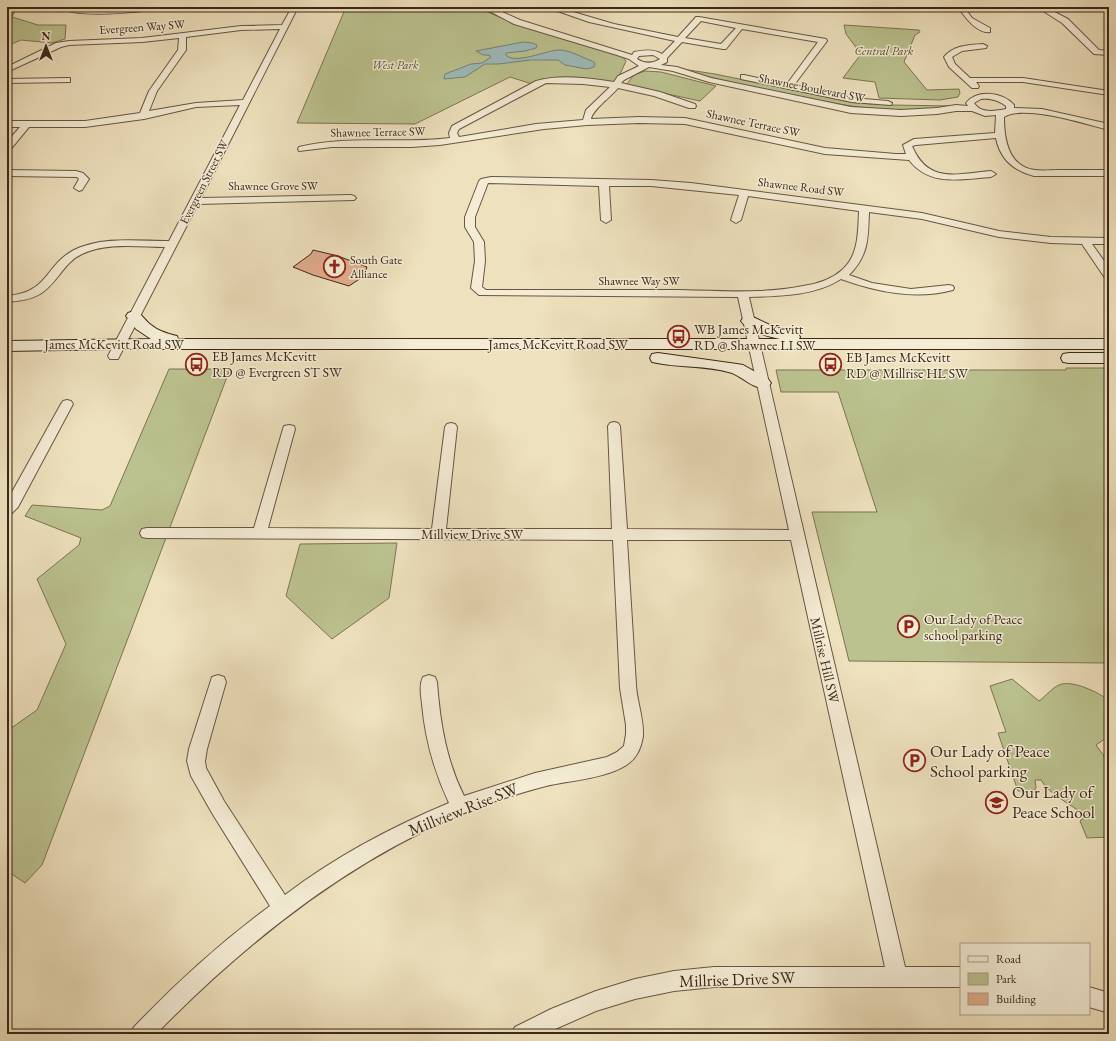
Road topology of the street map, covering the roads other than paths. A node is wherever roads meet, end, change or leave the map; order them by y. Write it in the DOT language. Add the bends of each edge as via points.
graph roads {
  1 [pos="63,7"];
  2 [pos="162,7"];
  3 [pos="295,7"];
  4 [pos="486,7"];
  5 [pos="549,7"];
  6 [pos="961,7"];
  7 [pos="969,7"];
  8 [pos="997,7"];
  9 [pos="1040,7"];
  10 [pos="741,26"];
  11 [pos="285,27"];
  12 [pos="987,30"];
  13 [pos="182,36"];
  14 [pos="678,41"];
  15 [pos="983,46"];
  16 [pos="607,49"];
  17 [pos="648,53"];
  18 [pos="1109,53"];
  19 [pos="664,58"];
  20 [pos="633,59"];
  21 [pos="647,65"];
  22 [pos="702,69"];
  23 [pos="7,70"];
  24 [pos="737,76"];
  25 [pos="66,80"];
  26 [pos="967,80"];
  27 [pos="7,81"];
  28 [pos="618,81"];
  29 [pos="789,87"];
  30 [pos="1109,93"];
  31 [pos="993,97"];
  32 [pos="975,98"];
  33 [pos="1002,100"];
  34 [pos="246,102"];
  35 [pos="898,104"];
  36 [pos="913,104"];
  37 [pos="692,106"];
  38 [pos="978,110"];
  39 [pos="1007,112"];
  40 [pos="1088,113"];
  41 [pos="144,116"];
  42 [pos="587,122"];
  43 [pos="7,124"];
  44 [pos="27,124"];
  45 [pos="1109,127"];
  46 [pos="1000,133"];
  47 [pos="455,140"];
  48 [pos="7,148"];
  49 [pos="302,149"];
  50 [pos="912,157"];
  51 [pos="1109,169"];
  52 [pos="7,173"];
  53 [pos="1088,173"];
  54 [pos="1109,173"];
  55 [pos="991,174"];
  56 [pos="487,180"];
  57 [pos="604,183"];
  58 [pos="79,188"];
  59 [pos="744,194"];
  60 [pos="350,198"];
  61 [pos="195,200"];
  62 [pos="864,208"];
  63 [pos="606,220"];
  64 [pos="736,220"];
  65 [pos="1085,241"];
  66 [pos="1109,241"];
  67 [pos="170,249"];
  68 [pos="842,276"];
  69 [pos="1109,276"];
  70 [pos="949,288"];
  71 [pos="743,294"];
  72 [pos="7,299"];
  73 [pos="134,316"];
  74 [pos="749,321"];
  75 [pos="192,344"];
  76 [pos="825,344"];
  77 [pos="1109,344"];
  78 [pos="7,346"];
  79 [pos="117,350"];
  80 [pos="755,351"];
  81 [pos="658,358"];
  82 [pos="1109,358"];
  83 [pos="7,360"];
  84 [pos="762,383"];
  85 [pos="67,404"];
  86 [pos="614,426"];
  87 [pos="451,427"];
  88 [pos="289,429"];
  89 [pos="7,509"];
  90 [pos="147,533"];
  91 [pos="259,534"];
  92 [pos="438,534"];
  93 [pos="797,535"];
  94 [pos="620,536"];
  95 [pos="218,682"];
  96 [pos="429,682"];
  97 [pos="460,807"];
  98 [pos="282,908"];
  99 [pos="897,977"];
  100 [pos="960,977"];
  101 [pos="1090,997"];
  102 [pos="1109,1003"];
  103 [pos="141,1034"];
  104 [pos="522,1034"];
  1 -- 2 [label="street" via="112,10"];
  3 -- 11 [label="street, Evergreen Street SW"];
  4 -- 16 [label="street" via="517,22"];
  5 -- 14 [label="street" via="587,20"];
  6 -- 12 [label="street" via="969,19"];
  7 -- 8 [label="street"];
  9 -- 18 [label="street" via="1065,22 1097,52"];
  10 -- 14 [label="street" via="699,19"];
  10 -- 14 [label="street" via="723,47"];
  10 -- 29 [label="street" via="823,41"];
  11 -- 13 [label="street, Evergreen Way SW" via="251,27"];
  11 -- 34 [label="street, Evergreen Street SW"];
  13 -- 23 [label="street, Evergreen Way SW" via="65,43"];
  13 -- 41 [label="street" via="182,50 148,98"];
  14 -- 17 [label="street"];
  14 -- 19 [label="street"];
  15 -- 26 [label="street" via="960,48 948,57 952,65"];
  16 -- 17 [label="street"];
  16 -- 20 [label="street"];
  17 -- 19 [label="street" via="659,54"];
  17 -- 20 [label="street" via="636,54"];
  19 -- 21 [label="street" via="660,64"];
  19 -- 22 [label="street" via="677,66"];
  20 -- 21 [label="street, Shawnee Boulevard SW" via="639,64"];
  20 -- 28 [label="street"];
  21 -- 28 [label="street"];
  21 -- 38 [label="street, Shawnee Boulevard SW" via="850,110 901,113 956,108"];
  24 -- 29 [label="street, Shawnee Boulevard SW"];
  25 -- 27 [label="street"];
  26 -- 30 [label="street" via="1023,80"];
  26 -- 31 [label="street"];
  26 -- 32 [label="street" via="976,94"];
  28 -- 37 [label="street, Shawnee Terrace SW"];
  28 -- 42 [label="street" via="608,95 589,112"];
  28 -- 47 [label="street, Shawnee Terrace SW" via="544,82 455,128"];
  29 -- 35 [label="street, Shawnee Boulevard SW" via="860,101"];
  31 -- 32 [label="street"];
  31 -- 33 [label="street"];
  32 -- 36 [label="street" via="954,103"];
  32 -- 38 [label="street" via="970,103"];
  33 -- 39 [label="street" via="1010,105 1011,108"];
  33 -- 40 [label="street" via="1015,104"];
  34 -- 41 [label="street" via="196,105"];
  34 -- 61 [label="street, Evergreen Street SW"];
  38 -- 39 [label="street, Shawnee Boulevard SW"];
  38 -- 46 [label="street"];
  39 -- 45 [label="street" via="1036,111"];
  39 -- 46 [label="street" via="1000,116"];
  41 -- 44 [label="street" via="127,122"];
  42 -- 47 [label="street, Shawnee Terrace SW" via="548,125"];
  42 -- 50 [label="street, Shawnee Terrace SW" via="685,121 825,151"];
  43 -- 44 [label="street"];
  44 -- 48 [label="street"];
  46 -- 50 [label="street" via="914,142 907,145"];
  46 -- 53 [label="street" via="1003,150 1014,164 1027,171"];
  47 -- 49 [label="street, Shawnee Terrace SW" via="403,144 321,145"];
  50 -- 55 [label="street" via="925,172 933,175 975,179"];
  51 -- 53 [label="street" via="1083,164"];
  52 -- 58 [label="street" via="76,174 84,179"];
  53 -- 54 [label="street"];
  56 -- 57 [label="street, Shawnee Road SW"];
  56 -- 71 [label="street, Shawnee Way SW" via="484,181 470,217 470,227 479,242 480,261 476,288 483,293"];
  57 -- 59 [label="street, Shawnee Road SW" via="651,183"];
  57 -- 63 [label="street"];
  59 -- 62 [label="street, Shawnee Road SW"];
  59 -- 64 [label="street"];
  60 -- 61 [label="street, Shawnee Grove SW"];
  61 -- 67 [label="street, Evergreen Street SW"];
  62 -- 65 [label="street, Shawnee Road SW" via="922,216 999,234"];
  62 -- 68 [label="street, Shawnee Way SW" via="860,249 856,262"];
  65 -- 66 [label="street, Shawnee Road SW"];
  65 -- 69 [label="street"];
  67 -- 72 [label="street" via="70,257 40,290"];
  67 -- 73 [label="street, Evergreen Street SW"];
  68 -- 70 [label="street" via="870,286 910,292"];
  68 -- 71 [label="street, Shawnee Way SW" via="814,288 781,293"];
  71 -- 74 [label="street, Millrise Hill SW"];
  73 -- 75 [label="main road" via="149,333"];
  73 -- 79 [label="street, Evergreen Street SW"];
  74 -- 76 [label="main road" via="780,335"];
  74 -- 80 [label="street, Millrise Hill SW"];
  75 -- 79 [label="main road, James McKevitt Road SW"];
  75 -- 80 [label="main road, James McKevitt Road SW"];
  76 -- 77 [label="main road, James McKevitt Road SW"];
  76 -- 80 [label="main road, James McKevitt Road SW"];
  78 -- 79 [label="main road, James McKevitt Road SW"];
  79 -- 81 [label="main road, James McKevitt Road SW"];
  79 -- 83 [label="main road, James McKevitt Road SW"];
  80 -- 81 [label="main road, James McKevitt Road SW"];
  80 -- 82 [label="main road, James McKevitt Road SW"];
  80 -- 84 [label="street, Millrise Hill SW"];
  81 -- 84 [label="main road" via="717,364 737,369"];
  84 -- 93 [label="street, Millrise Hill SW"];
  85 -- 89 [label="street"];
  86 -- 94 [label="street, Millview Rise SW"];
  87 -- 92 [label="street"];
  88 -- 91 [label="street"];
  90 -- 91 [label="street, Millview Drive SW"];
  91 -- 92 [label="street, Millview Drive SW"];
  92 -- 94 [label="street, Millview Drive SW"];
  93 -- 94 [label="street, Millview Drive SW"];
  93 -- 99 [label="street, Millrise Hill SW"];
  94 -- 97 [label="street, Millview Rise SW" via="628,695 635,733 630,750 622,759 611,764 547,777"];
  95 -- 98 [label="street" via="198,749 196,770"];
  96 -- 97 [label="street" via="434,738 448,785"];
  97 -- 98 [label="street, Millview Rise SW" via="366,852"];
  98 -- 103 [label="street, Millview Rise SW" via="239,942"];
  99 -- 100 [label="street, Millrise Drive SW"];
  99 -- 104 [label="street, Millrise Drive SW" via="714,977 674,981 600,1000"];
  101 -- 102 [label="street"];
}
